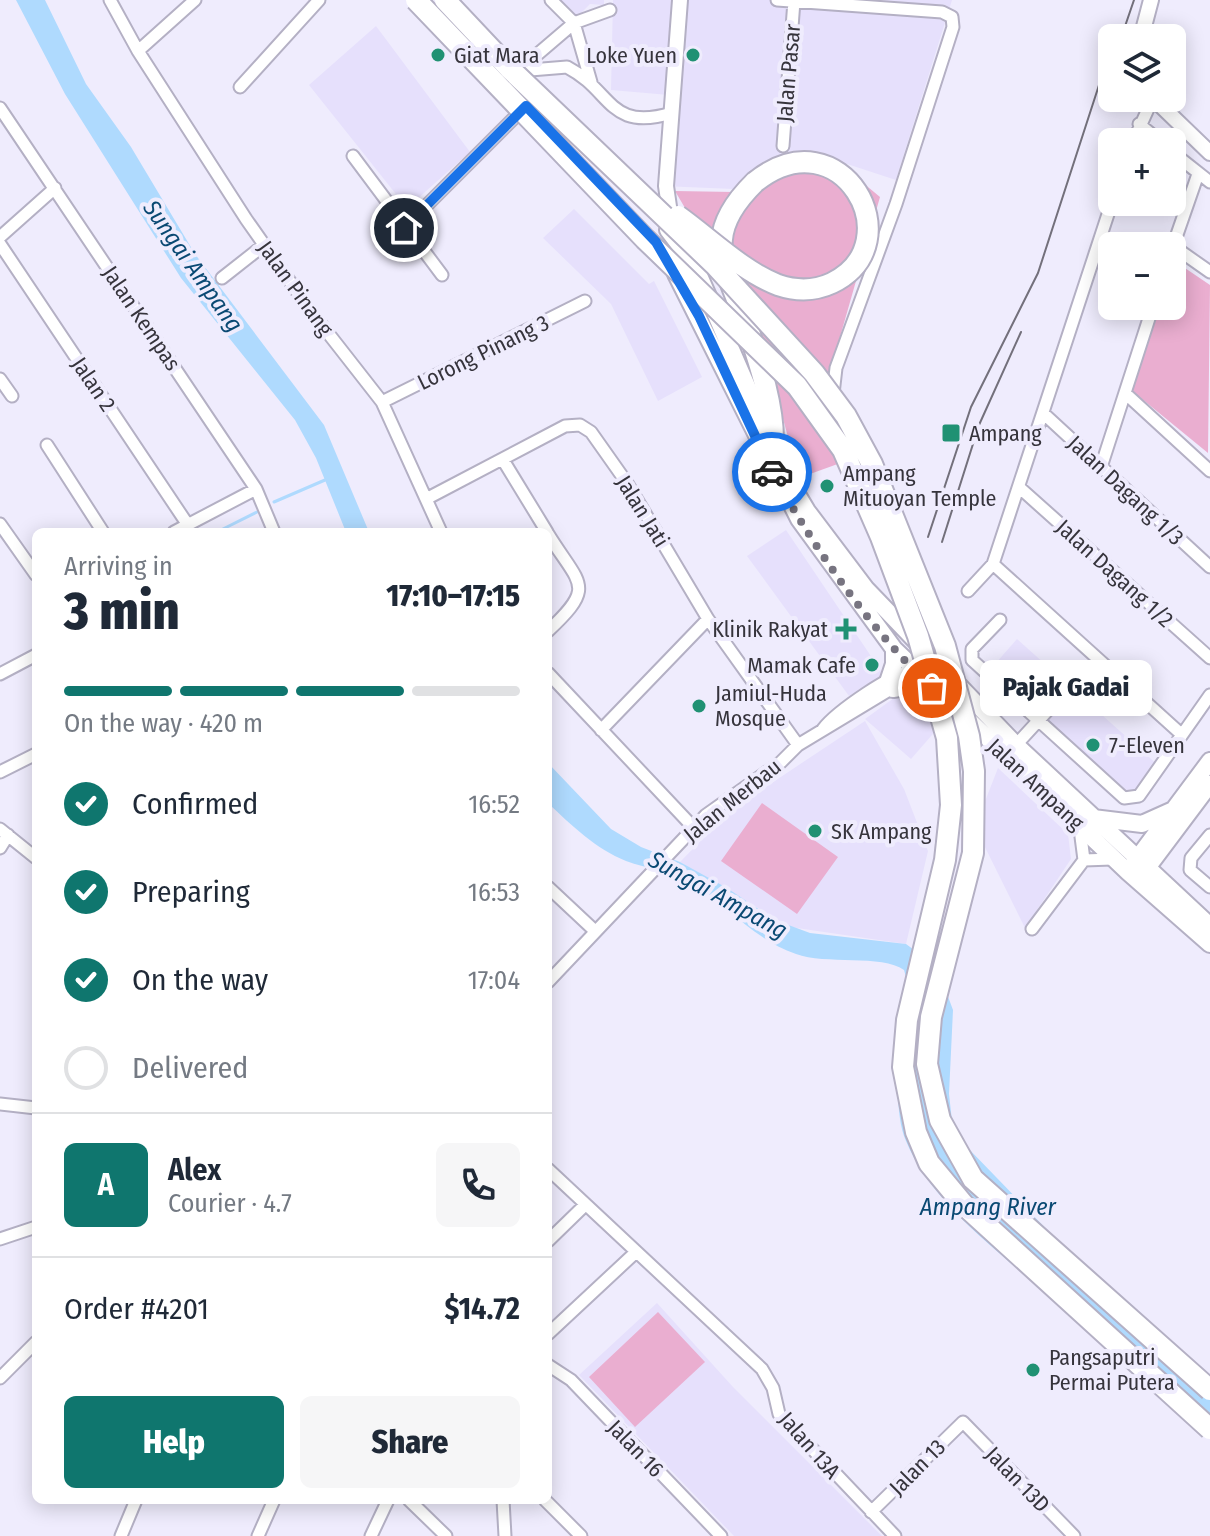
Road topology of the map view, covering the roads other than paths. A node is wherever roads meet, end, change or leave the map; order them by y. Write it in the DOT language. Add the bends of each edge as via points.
graph roads {
  1 [pos="110,0"];
  2 [pos="195,0"];
  3 [pos="319,0"];
  4 [pos="416,0"];
  5 [pos="423,0"];
  6 [pos="445,0"];
  7 [pos="456,0"];
  8 [pos="551,0"];
  9 [pos="680,0"];
  10 [pos="777,0"];
  11 [pos="1151,0"];
  12 [pos="794,1"];
  13 [pos="610,10"];
  14 [pos="574,23"];
  15 [pos="1145,24"];
  16 [pos="138,51"];
  17 [pos="518,71"];
  18 [pos="504,83"];
  19 [pos="593,85"];
  20 [pos="240,87"];
  21 [pos="526,106"];
  22 [pos="0,108"];
  23 [pos="1145,112"];
  24 [pos="1168,112"];
  25 [pos="672,113"];
  26 [pos="4,123"];
  27 [pos="1139,124"];
  28 [pos="1138,128"];
  29 [pos="1144,128"];
  30 [pos="783,146"];
  31 [pos="1210,153"];
  32 [pos="353,156"];
  33 [pos="1186,164"];
  34 [pos="613,169"];
  35 [pos="1198,174"];
  36 [pos="1210,182"];
  37 [pos="55,188"];
  38 [pos="1107,216"];
  39 [pos="404,228"];
  40 [pos="1178,232"];
  41 [pos="673,235"];
  42 [pos="0,237"];
  43 [pos="0,244"];
  44 [pos="264,245"];
  45 [pos="1186,256"];
  46 [pos="1210,272"];
  47 [pos="442,275"];
  48 [pos="222,278"];
  49 [pos="585,301"];
  50 [pos="1148,320"];
  51 [pos="0,379"];
  52 [pos="1125,393"];
  53 [pos="12,396"];
  54 [pos="382,402"];
  55 [pos="1043,413"];
  56 [pos="773,444"];
  57 [pos="47,445"];
  58 [pos="503,460"];
  59 [pos="1101,467"];
  60 [pos="1210,471"];
  61 [pos="1020,488"];
  62 [pos="256,489"];
  63 [pos="880,496"];
  64 [pos="426,499"];
  65 [pos="0,524"];
  66 [pos="188,525"];
  67 [pos="100,528"];
  68 [pos="182,528"];
  69 [pos="272,528"];
  70 [pos="439,528"];
  71 [pos="545,528"];
  72 [pos="552,540"];
  73 [pos="4,542"];
  74 [pos="993,564"];
  75 [pos="1210,567"];
  76 [pos="32,571"];
  77 [pos="968,591"];
  78 [pos="708,619"];
  79 [pos="1000,620"];
  80 [pos="552,627"];
  81 [pos="917,644"];
  82 [pos="894,649"];
  83 [pos="32,657"];
  84 [pos="1210,658"];
  85 [pos="914,671"];
  86 [pos="0,674"];
  87 [pos="552,677"];
  88 [pos="1072,684"];
  89 [pos="890,685"];
  90 [pos="932,688"];
  91 [pos="1210,695"];
  92 [pos="982,712"];
  93 [pos="1038,721"];
  94 [pos="601,730"];
  95 [pos="1180,733"];
  96 [pos="798,745"];
  97 [pos="1016,745"];
  98 [pos="32,756"];
  99 [pos="1210,761"];
  100 [pos="0,772"];
  101 [pos="1210,784"];
  102 [pos="1174,809"];
  103 [pos="1085,821"];
  104 [pos="690,830"];
  105 [pos="4,832"];
  106 [pos="1210,835"];
  107 [pos="1165,844"];
  108 [pos="0,848"];
  109 [pos="32,855"];
  110 [pos="1084,860"];
  111 [pos="1133,868"];
  112 [pos="1167,887"];
  113 [pos="1210,887"];
  114 [pos="552,891"];
  115 [pos="1210,926"];
  116 [pos="1032,929"];
  117 [pos="595,931"];
  118 [pos="1210,944"];
  119 [pos="552,978"];
  120 [pos="1,1107"];
  121 [pos="32,1108"];
  122 [pos="552,1173"];
  123 [pos="585,1205"];
  124 [pos="32,1228"];
  125 [pos="552,1237"];
  126 [pos="0,1239"];
  127 [pos="636,1252"];
  128 [pos="552,1330"];
  129 [pos="32,1346"];
  130 [pos="552,1368"];
  131 [pos="0,1378"];
  132 [pos="1210,1390"];
  133 [pos="963,1422"];
  134 [pos="1210,1429"];
  135 [pos="134,1504"];
  136 [pos="272,1504"];
  137 [pos="386,1504"];
  138 [pos="413,1504"];
  139 [pos="503,1504"];
  140 [pos="549,1504"];
  141 [pos="871,1512"];
  142 [pos="121,1536"];
  143 [pos="258,1536"];
  144 [pos="371,1536"];
  145 [pos="446,1536"];
  146 [pos="505,1536"];
  147 [pos="581,1536"];
  148 [pos="721,1536"];
  149 [pos="895,1536"];
  150 [pos="1074,1536"];
  1 -- 16 [label="street, Jalan Pinang"];
  2 -- 16 [label="street"];
  3 -- 20 [label="street"];
  4 -- 134 [label="highway, bridge" via="645,239 797,386 843,450 918,636 947,738 951,805 945,860 907,1020 903,1067 916,1132 929,1163 963,1204"];
  5 -- 18 [label="main road, Jalan Ampang"];
  6 -- 34 [label="highway, bridge"];
  7 -- 17 [label="main road, Jalan Ampang"];
  8 -- 14 [label="street"];
  9 -- 25 [label="street"];
  10 -- 12 [label="street"];
  11 -- 15 [label="street"];
  12 -- 30 [label="street, Jalan Pasar"];
  12 -- 63 [label="street" via="952,17 896,204 833,379 835,401"];
  13 -- 14 [label="street"];
  14 -- 17 [label="street"];
  14 -- 19 [label="street"];
  16 -- 44 [label="street, Jalan Pinang"];
  17 -- 18 [label="main road"];
  17 -- 19 [label="street" via="567,67"];
  17 -- 41 [label="main road, Jalan Ampang"];
  18 -- 21 [label="main road, Jalan Ampang"];
  19 -- 25 [label="street" via="618,111 633,118"];
  21 -- 39 [label="street"];
  21 -- 82 [label="main road, Jalan Ampang" via="656,242 699,316 799,519"];
  22 -- 26 [label="street, Jalan Kempas"];
  23 -- 27 [label="street"];
  24 -- 31 [label="street"];
  25 -- 41 [label="street" via="666,186"];
  26 -- 37 [label="street, Jalan Kempas"];
  27 -- 28 [label="street"];
  27 -- 29 [label="street"];
  32 -- 39 [label="street"];
  33 -- 35 [label="street"];
  34 -- 56 [label="highway, bridge" via="762,277 809,290 828,285 861,255 867,226 859,193 849,180 806,161 779,167 755,182 725,222 720,237 721,261 747,327 773,424"];
  34 -- 132 [label="highway, bridge" via="715,265 814,373 846,416 872,464 945,646 969,736 975,801 973,853 931,1017 927,1064 947,1133 973,1179 999,1205"];
  35 -- 36 [label="street"];
  35 -- 40 [label="street"];
  37 -- 42 [label="street"];
  37 -- 62 [label="street, Jalan Kempas"];
  38 -- 55 [label="street"];
  39 -- 47 [label="street"];
  41 -- 56 [label="main road, Jalan Ampang" via="694,264"];
  43 -- 66 [label="street, Jalan 2"];
  44 -- 48 [label="street"];
  44 -- 54 [label="street, Jalan Pinang"];
  45 -- 46 [label="street"];
  49 -- 54 [label="street, Lorong Pinang 3"];
  50 -- 52 [label="street"];
  51 -- 53 [label="street"];
  52 -- 59 [label="street"];
  52 -- 60 [label="street"];
  54 -- 64 [label="street, Jalan Pinang"];
  55 -- 59 [label="street, Jalan Dagang 1/3"];
  55 -- 61 [label="street"];
  56 -- 81 [label="main road, Jalan Ampang" via="807,511 866,589"];
  57 -- 67 [label="street"];
  58 -- 64 [label="street, Jalan Jati"];
  58 -- 71 [label="street"];
  58 -- 78 [label="street, Jalan Jati" via="565,426 580,425 591,432"];
  59 -- 75 [label="street, Jalan Dagang 1/3"];
  61 -- 74 [label="street"];
  61 -- 84 [label="street, Jalan Dagang 1/2"];
  62 -- 66 [label="street"];
  62 -- 69 [label="street, Jalan Kempas"];
  64 -- 70 [label="street, Jalan Pinang"];
  65 -- 73 [label="street"];
  66 -- 68 [label="street"];
  72 -- 80 [label="street" via="580,586 580,597"];
  73 -- 76 [label="street"];
  74 -- 77 [label="street"];
  74 -- 95 [label="street"];
  78 -- 94 [label="street"];
  78 -- 96 [label="street, Jalan Jati"];
  79 -- 93 [label="street" via="969,655"];
  81 -- 85 [label="main road" via="920,660"];
  81 -- 92 [label="main road, Jalan Ampang"];
  82 -- 85 [label="main road, Jalan Ampang"];
  82 -- 89 [label="main road"];
  83 -- 86 [label="street"];
  85 -- 89 [label="street, Jalan Merbau"];
  85 -- 90 [label="main road, Jalan Ampang"];
  85 -- 92 [label="main road" via="927,671 956,700"];
  87 -- 94 [label="street"];
  88 -- 93 [label="street"];
  89 -- 90 [label="main road"];
  89 -- 96 [label="street, Jalan Merbau" via="832,717"];
  90 -- 103 [label="main road, Jalan Ampang"];
  91 -- 95 [label="street"];
  92 -- 97 [label="main road, Jalan Ampang"];
  93 -- 95 [label="street" via="1124,798 1139,796 1164,766"];
  93 -- 97 [label="street"];
  94 -- 104 [label="street"];
  96 -- 104 [label="street, Jalan Merbau"];
  97 -- 103 [label="main road, Jalan Ampang"];
  98 -- 100 [label="street"];
  99 -- 102 [label="main road"];
  101 -- 107 [label="main road"];
  102 -- 103 [label="main road" via="1142,824"];
  102 -- 111 [label="main road"];
  103 -- 110 [label="street"];
  103 -- 111 [label="main road, Jalan Ampang"];
  104 -- 117 [label="street, Jalan Merbau"];
  105 -- 108 [label="street"];
  105 -- 109 [label="street"];
  106 -- 113 [label="street" via="1191,858 1190,870"];
  107 -- 111 [label="main road"];
  107 -- 112 [label="main road"];
  110 -- 111 [label="street"];
  110 -- 116 [label="street"];
  111 -- 112 [label="main road, Jalan Ampang"];
  111 -- 118 [label="main road, Jalan Ampang"];
  112 -- 115 [label="main road, Jalan Ampang"];
  114 -- 117 [label="street"];
  117 -- 119 [label="street, Jalan Merbau"];
  120 -- 121 [label="street"];
  122 -- 123 [label="street, Jalan 13A"];
  123 -- 125 [label="street"];
  123 -- 127 [label="street, Jalan 13A"];
  124 -- 126 [label="street"];
  127 -- 128 [label="street"];
  127 -- 141 [label="street, Jalan 13A" via="762,1369 779,1414"];
  129 -- 131 [label="street"];
  130 -- 148 [label="street, Jalan 16" via="571,1380"];
  133 -- 141 [label="street, Jalan 13"];
  133 -- 150 [label="street, Jalan 13D"];
  135 -- 142 [label="street"];
  136 -- 143 [label="street"];
  137 -- 144 [label="street"];
  138 -- 145 [label="street"];
  139 -- 146 [label="street"];
  140 -- 147 [label="street"];
  141 -- 149 [label="street, Jalan 13A"];
}
